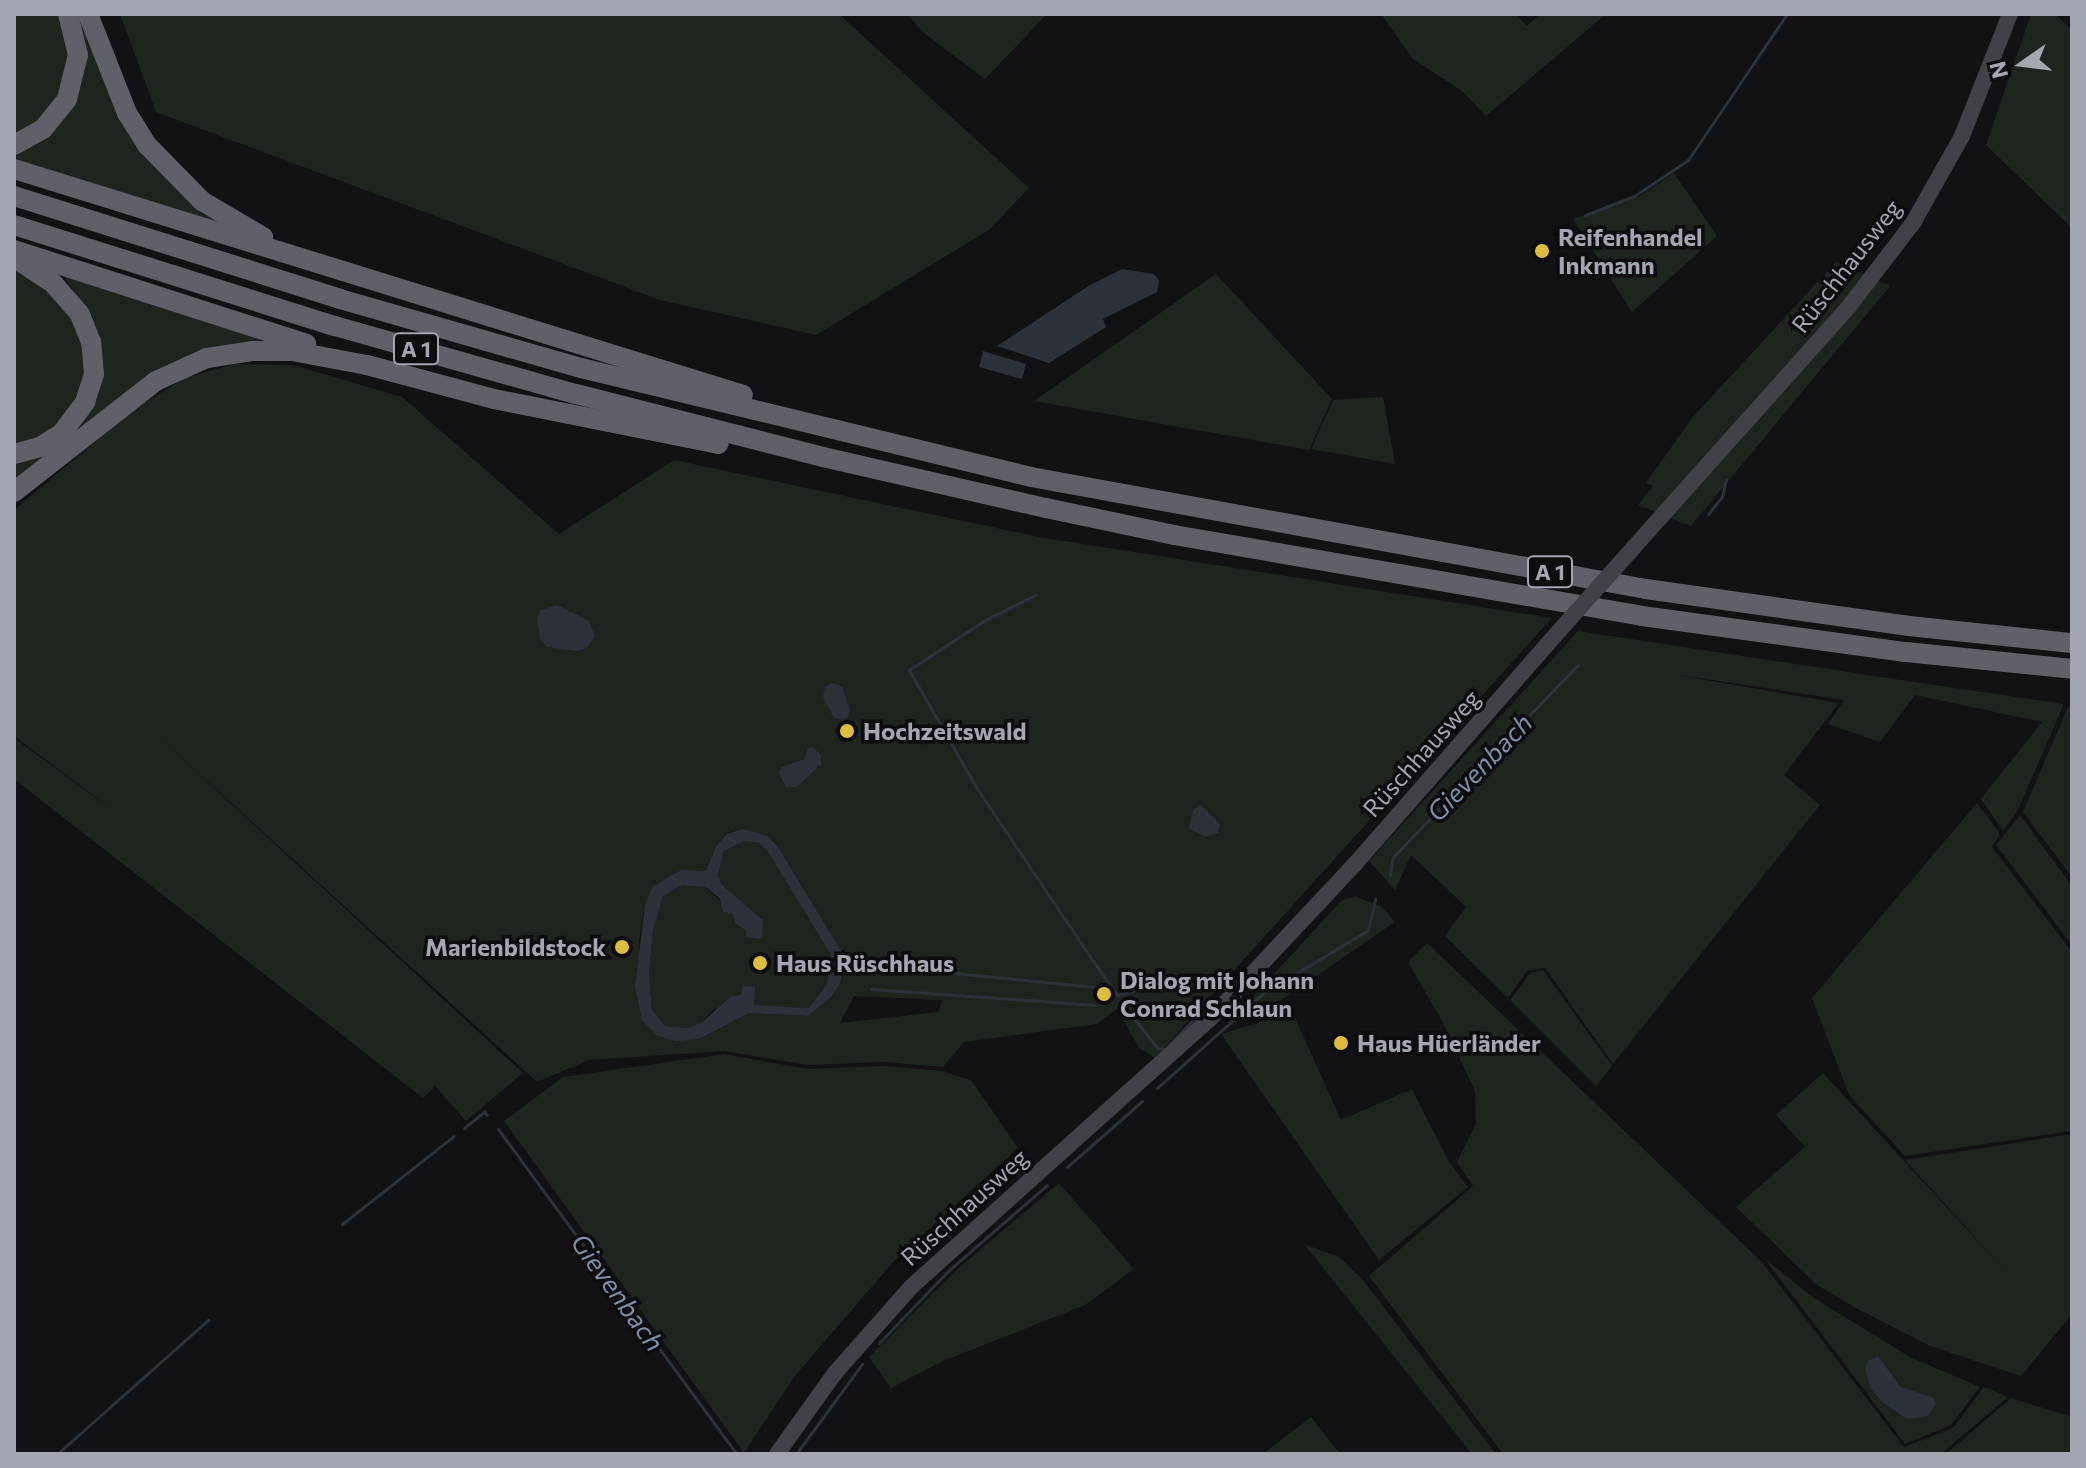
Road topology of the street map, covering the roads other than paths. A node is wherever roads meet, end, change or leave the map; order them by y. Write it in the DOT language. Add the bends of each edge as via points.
graph roads {
  1 [pos="68,14"];
  2 [pos="88,14"];
  3 [pos="2010,14"];
  4 [pos="14,145"];
  5 [pos="14,169"];
  6 [pos="14,196"];
  7 [pos="14,225"];
  8 [pos="14,250"];
  9 [pos="14,259"];
  10 [pos="360,274"];
  11 [pos="367,365"];
  12 [pos="814,427"];
  13 [pos="14,454"];
  14 [pos="823,457"];
  15 [pos="14,492"];
  16 [pos="2072,643"];
  17 [pos="2072,669"];
  18 [pos="777,1454"];
  1 -- 4 [label="highway" via="78,55 67,99 43,129"];
  2 -- 10 [label="highway" via="137,129 186,188 268,239"];
  3 -- 18 [label="main road, Rüschhausweg, bridge" via="1962,136 1913,223 1850,305 1355,864 1218,1010 911,1287 835,1373"];
  5 -- 10 [label="highway"];
  6 -- 12 [label="highway, A 1" via="355,303"];
  7 -- 14 [label="highway, A 1" via="335,326"];
  8 -- 11 [label="highway"];
  9 -- 13 [label="highway" via="67,297 87,328 94,359 91,388 72,423 52,441"];
  10 -- 12 [label="highway" via="790,409"];
  11 -- 14 [label="highway" via="597,422 803,463"];
  11 -- 15 [label="highway" via="279,350 195,362 139,391"];
  12 -- 16 [label="highway, A 1" via="1167,504 1630,587"];
  14 -- 17 [label="highway, A 1" via="1174,535 1642,616"];
}
